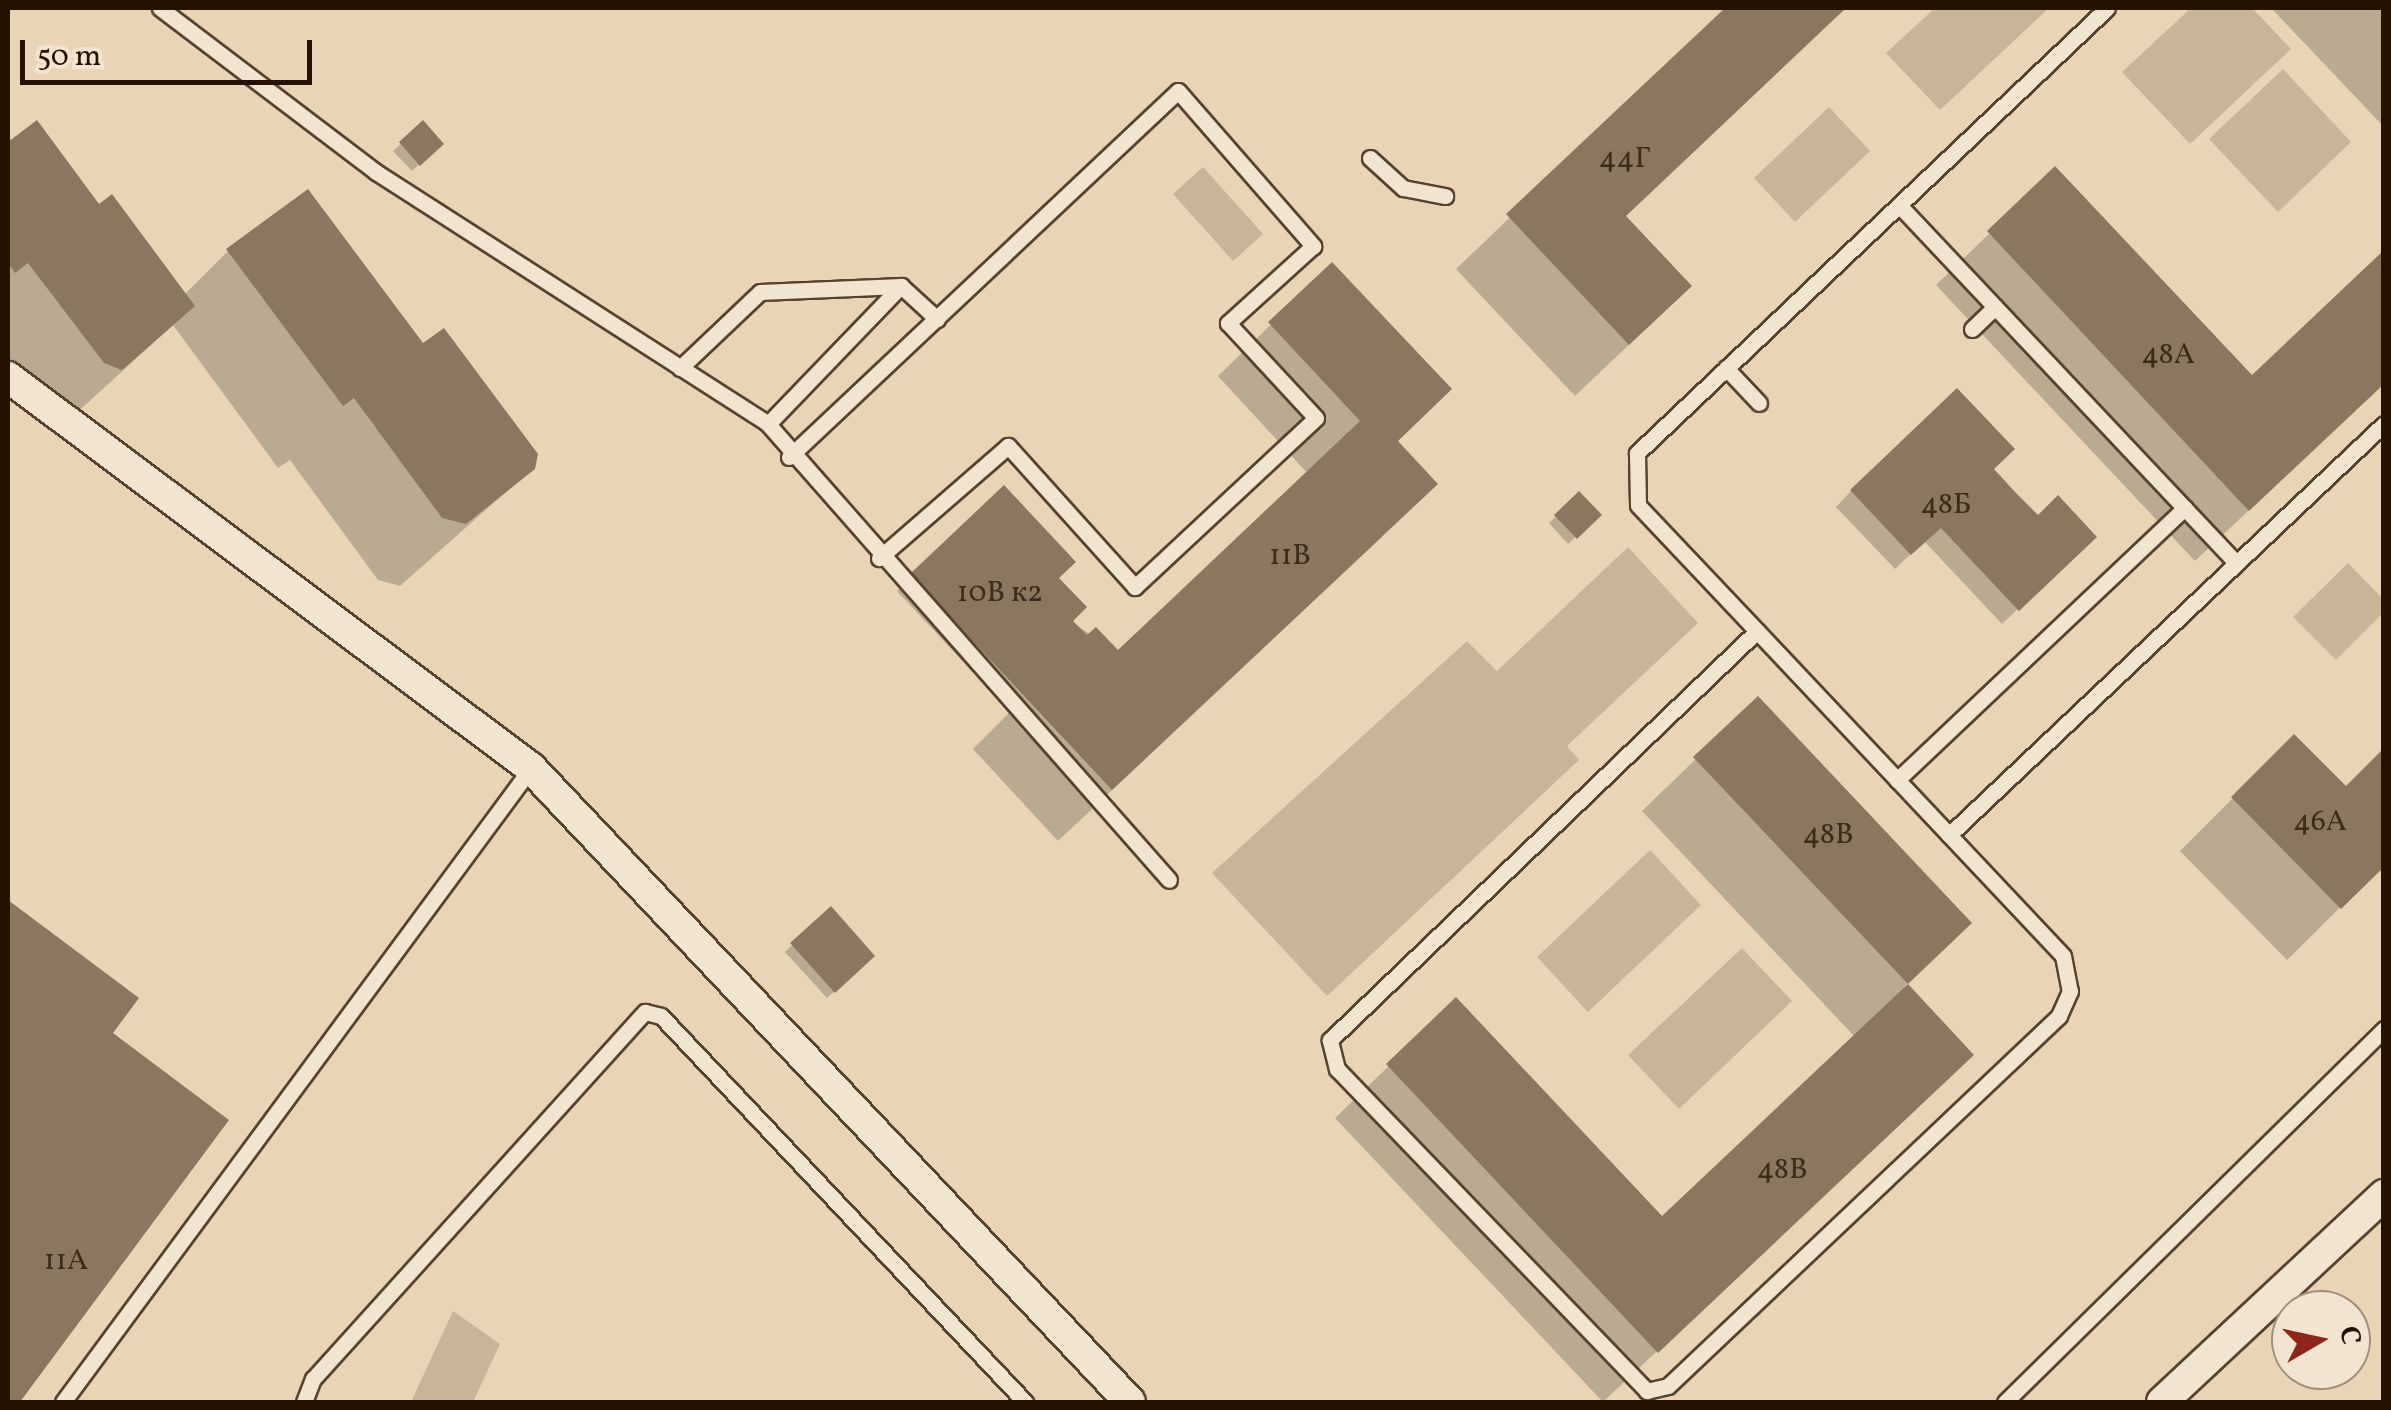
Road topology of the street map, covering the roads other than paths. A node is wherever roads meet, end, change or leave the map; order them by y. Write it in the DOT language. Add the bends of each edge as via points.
graph roads {
  1 [pos="160,8"];
  2 [pos="2108,8"];
  3 [pos="1370,158"];
  4 [pos="1445,196"];
  5 [pos="1899,205"];
  6 [pos="901,286"];
  7 [pos="1996,308"];
  8 [pos="937,319"];
  9 [pos="1972,330"];
  10 [pos="680,368"];
  11 [pos="1726,368"];
  12 [pos="8,378"];
  13 [pos="1759,402"];
  14 [pos="768,424"];
  15 [pos="2384,424"];
  16 [pos="789,456"];
  17 [pos="2185,508"];
  18 [pos="879,558"];
  19 [pos="2236,563"];
  20 [pos="1757,631"];
  21 [pos="532,768"];
  22 [pos="1897,780"];
  23 [pos="1948,835"];
  24 [pos="1169,880"];
  25 [pos="2384,1029"];
  26 [pos="2384,1195"];
  27 [pos="63,1402"];
  28 [pos="304,1402"];
  29 [pos="1026,1402"];
  30 [pos="1130,1402"];
  31 [pos="2005,1402"];
  32 [pos="2162,1402"];
  1 -- 10 [label="lane" via="376,172"];
  2 -- 5 [label="lane"];
  3 -- 4 [label="lane" via="1403,188"];
  5 -- 7 [label="lane"];
  5 -- 11 [label="lane"];
  6 -- 8 [label="lane"];
  6 -- 10 [label="lane" via="760,292"];
  6 -- 14 [label="lane"];
  7 -- 9 [label="lane"];
  7 -- 17 [label="lane"];
  8 -- 16 [label="lane"];
  8 -- 18 [label="lane" via="1178,92 1313,246 1228,323 1316,418 1135,586 1008,446"];
  10 -- 14 [label="lane"];
  11 -- 13 [label="lane"];
  11 -- 20 [label="lane" via="1637,453 1632,490"];
  12 -- 21 [label="street"];
  14 -- 16 [label="lane"];
  15 -- 19 [label="lane"];
  16 -- 18 [label="lane"];
  17 -- 19 [label="lane"];
  17 -- 22 [label="lane"];
  18 -- 24 [label="lane"];
  19 -- 23 [label="lane"];
  20 -- 22 [label="lane"];
  20 -- 23 [label="lane" via="1330,1040 1337,1069 1638,1388 1668,1386 2060,1016 2070,991 2063,956"];
  21 -- 27 [label="lane"];
  21 -- 30 [label="street"];
  22 -- 23 [label="lane"];
  25 -- 31 [label="lane"];
  26 -- 32 [label="street"];
  28 -- 29 [label="lane" via="313,1379 645,1012 661,1016"];
}
